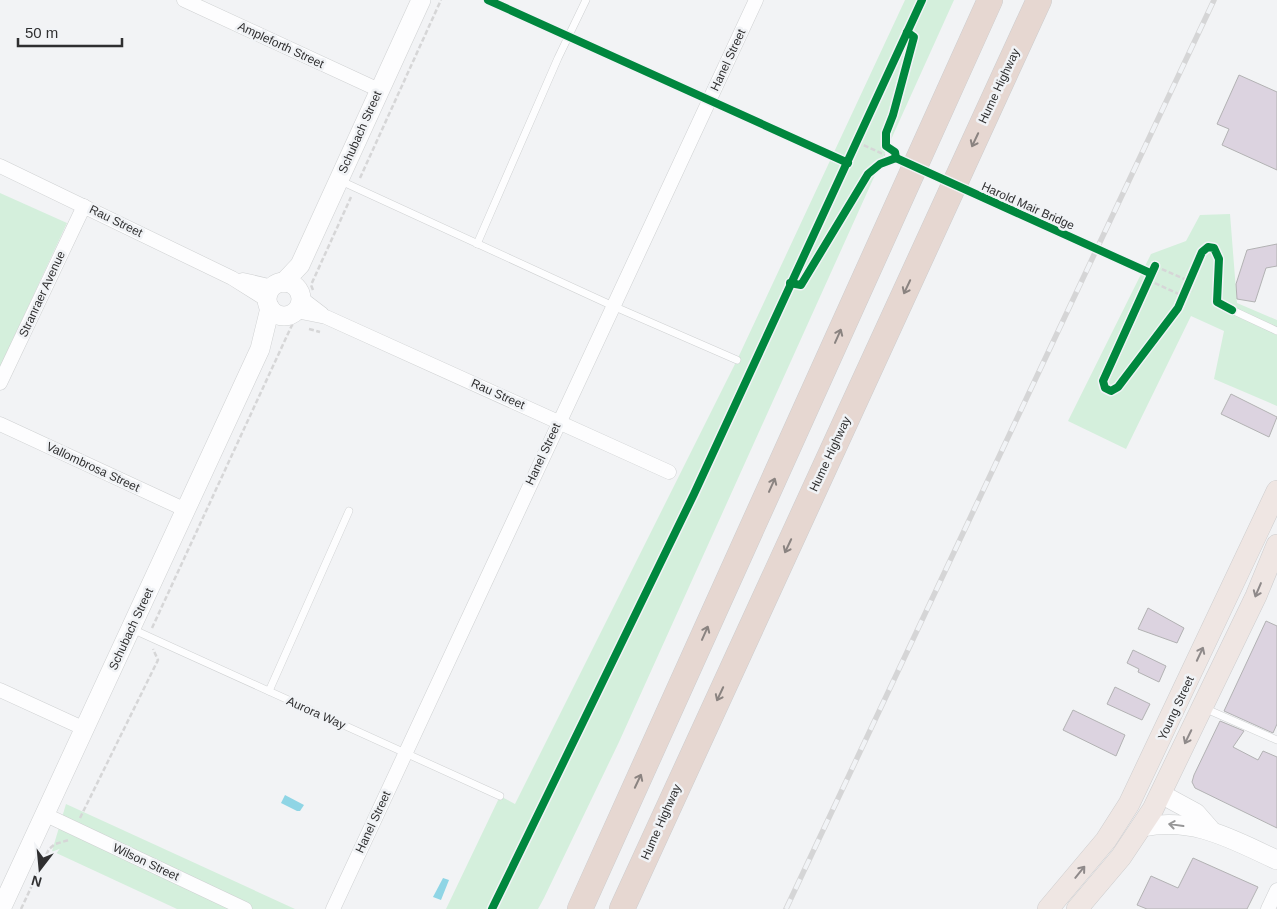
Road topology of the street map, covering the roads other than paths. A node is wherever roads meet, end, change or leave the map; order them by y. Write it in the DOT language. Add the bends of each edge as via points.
graph roads {
  1 [pos="184,0"];
  2 [pos="421,0"];
  3 [pos="586,0"];
  4 [pos="756,0"];
  5 [pos="990,0"];
  6 [pos="1039,0"];
  7 [pos="379,90"];
  8 [pos="0,166"];
  9 [pos="338,180"];
  10 [pos="84,206"];
  11 [pos="478,244"];
  12 [pos="288,299"];
  13 [pos="613,306"];
  14 [pos="1232,310"];
  15 [pos="1277,330"];
  16 [pos="737,360"];
  17 [pos="0,383"];
  18 [pos="558,421"];
  19 [pos="0,424"];
  20 [pos="669,472"];
  21 [pos="1277,491"];
  22 [pos="186,510"];
  23 [pos="349,510"];
  24 [pos="1277,545"];
  25 [pos="140,633"];
  26 [pos="0,690"];
  27 [pos="269,691"];
  28 [pos="1203,707"];
  29 [pos="85,729"];
  30 [pos="1277,740"];
  31 [pos="405,753"];
  32 [pos="678,785"];
  33 [pos="1161,794"];
  34 [pos="500,796"];
  35 [pos="1129,804"];
  36 [pos="46,815"];
  37 [pos="618,825"];
  38 [pos="1143,827"];
  39 [pos="1210,829"];
  40 [pos="1277,860"];
  41 [pos="1277,890"];
  42 [pos="240,908"];
  43 [pos="1,909"];
  44 [pos="333,909"];
  45 [pos="569,909"];
  46 [pos="580,909"];
  47 [pos="622,909"];
  48 [pos="630,909"];
  49 [pos="1048,909"];
  50 [pos="1077,909"];
  51 [pos="1268,909"];
  1 -- 7 [label="street, Ampleforth Street"];
  2 -- 7 [label="street, Schubach Street"];
  3 -- 11 [label="lane"];
  4 -- 13 [label="street, Hanel Street"];
  37 -- 5 [label="highway, one-way"];
  6 -- 32 [label="highway, Hume Highway, one-way"];
  7 -- 9 [label="street, Schubach Street"];
  8 -- 10 [label="street, Rau Street"];
  9 -- 11 [label="lane"];
  9 -- 12 [label="street, Schubach Street"];
  10 -- 12 [label="street, Rau Street" via="232,278"];
  10 -- 17 [label="street, Stranraer Avenue"];
  11 -- 13 [label="lane"];
  12 -- 18 [label="street, Rau Street"];
  12 -- 22 [label="street, Schubach Street" via="260,349"];
  13 -- 16 [label="lane"];
  13 -- 18 [label="street, Hanel Street"];
  14 -- 15 [label="lane"];
  18 -- 20 [label="street, Rau Street"];
  18 -- 31 [label="street, Hanel Street"];
  19 -- 22 [label="street, Vallombrosa Street"];
  35 -- 21 [label="main road, Young Street, one-way"];
  22 -- 25 [label="street, Schubach Street"];
  23 -- 27 [label="lane"];
  24 -- 28 [label="main road, Young Street, one-way"];
  25 -- 27 [label="lane, Aurora Way"];
  25 -- 29 [label="street, Schubach Street"];
  26 -- 29 [label="street"];
  27 -- 31 [label="lane, Aurora Way"];
  28 -- 30 [label="lane"];
  28 -- 33 [label="main road, Young Street, one-way"];
  29 -- 36 [label="street, Schubach Street"];
  31 -- 34 [label="lane, Aurora Way"];
  31 -- 44 [label="street, Hanel Street"];
  32 -- 47 [label="highway, Hume Highway"];
  32 -- 48 [label="highway"];
  33 -- 35 [label="main road"];
  33 -- 38 [label="main road, Young Street"];
  33 -- 39 [label="street" via="1196,813"];
  49 -- 35 [label="main road, Young Street, one-way" via="1106,840"];
  36 -- 42 [label="street, Wilson Street"];
  36 -- 43 [label="street, Schubach Street"];
  37 -- 45 [label="highway"];
  37 -- 46 [label="highway"];
  39 -- 38 [label="street, one-way" via="1167,824"];
  38 -- 50 [label="main road, Young Street"];
  39 -- 40 [label="street"];
  41 -- 51 [label="street"];
}
